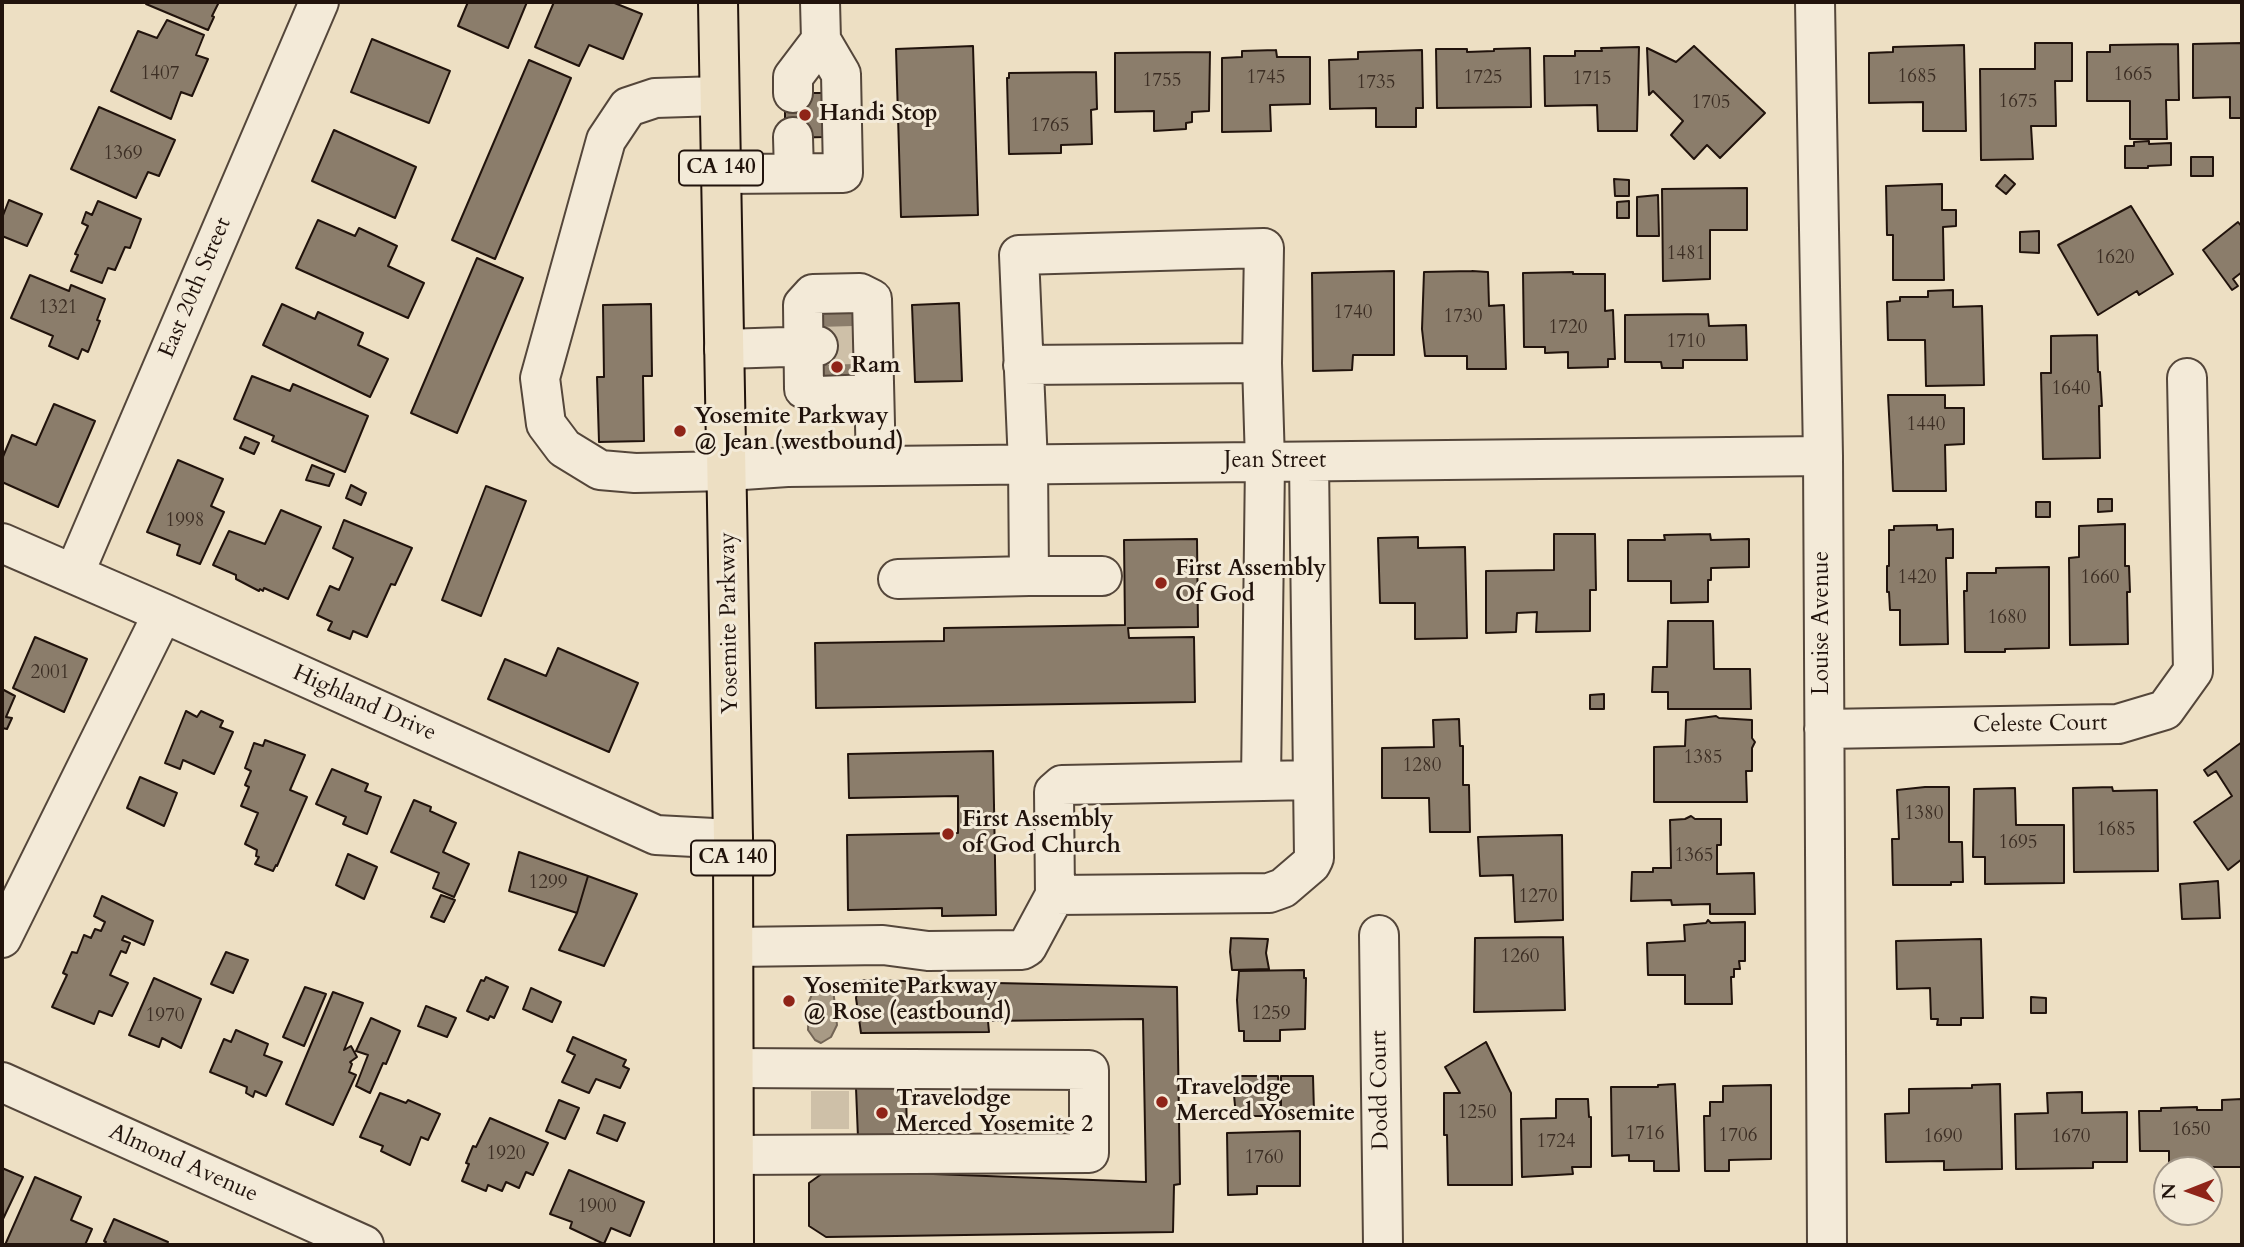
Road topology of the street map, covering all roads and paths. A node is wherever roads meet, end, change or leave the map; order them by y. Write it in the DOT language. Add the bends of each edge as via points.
graph roads {
  1 [pos="319,2"];
  2 [pos="718,2"];
  3 [pos="820,2"];
  4 [pos="1815,2"];
  5 [pos="821,40"];
  6 [pos="793,93"];
  7 [pos="719,96"];
  8 [pos="721,174"];
  9 [pos="837,345"];
  10 [pos="724,349"];
  11 [pos="1262,363"];
  12 [pos="1023,365"];
  13 [pos="2187,378"];
  14 [pos="874,394"];
  15 [pos="1823,456"];
  16 [pos="1265,462"];
  17 [pos="1309,462"];
  18 [pos="1028,464"];
  19 [pos="876,466"];
  20 [pos="728,471"];
  21 [pos="2,542"];
  22 [pos="74,573"];
  23 [pos="1028,576"];
  24 [pos="1102,576"];
  25 [pos="898,579"];
  26 [pos="163,613"];
  27 [pos="1824,729"];
  28 [pos="1313,780"];
  29 [pos="1261,781"];
  30 [pos="733,839"];
  31 [pos="1055,895"];
  32 [pos="1379,935"];
  33 [pos="2,938"];
  34 [pos="734,947"];
  35 [pos="734,1068"];
  36 [pos="2,1082"];
  37 [pos="734,1155"];
  38 [pos="364,1245"];
  39 [pos="734,1245"];
  40 [pos="1383,1245"];
  41 [pos="1827,1245"];
  1 -- 22 [label="street, East 20th Street"];
  2 -- 7 [label="main road, Yosemite Parkway / CA 140"];
  3 -- 5 [label="street"];
  4 -- 15 [label="street, Louise Avenue"];
  5 -- 6 [label="street" via="793,77"];
  5 -- 8 [label="street" via="841,74 843,173 794,155"];
  7 -- 8 [label="main road, Yosemite Parkway / CA 140"];
  7 -- 20 [label="street, Jean Street" via="655,98 628,107 606,140 540,377 546,424 564,448 600,470"];
  8 -- 10 [label="main road, Yosemite Parkway / CA 140"];
  9 -- 10 [label="street"];
  9 -- 14 [label="street"];
  9 -- 14 [label="street" via="804,388 818,396"];
  10 -- 20 [label="main road, Yosemite Parkway / CA 140"];
  11 -- 12 [label="street"];
  11 -- 12 [label="street" via="1264,248 1019,255"];
  11 -- 16 [label="street"];
  12 -- 18 [label="street"];
  13 -- 27 [label="street, Celeste Court" via="2193,671 2165,710 2118,724"];
  14 -- 19 [label="street"];
  15 -- 17 [label="street, Jean Street"];
  15 -- 27 [label="street, Louise Avenue"];
  16 -- 17 [label="street, Jean Street"];
  16 -- 18 [label="street, Jean Street"];
  16 -- 29 [label="street"];
  17 -- 28 [label="street"];
  18 -- 19 [label="street, Jean Street"];
  18 -- 23 [label="street"];
  19 -- 20 [label="street, Jean Street"];
  20 -- 30 [label="main road, Yosemite Parkway / CA 140"];
  21 -- 22 [label="street, Highland Drive"];
  22 -- 26 [label="street, Highland Drive"];
  23 -- 24 [label="street"];
  23 -- 25 [label="street"];
  26 -- 30 [label="street, Highland Drive" via="656,835"];
  26 -- 33 [label="street"];
  27 -- 41 [label="street, Louise Avenue"];
  28 -- 29 [label="street"];
  28 -- 31 [label="street" via="1314,858 1276,891"];
  29 -- 31 [label="street" via="1058,787 1054,792"];
  30 -- 34 [label="main road, Yosemite Parkway / CA 140"];
  31 -- 34 [label="street" via="1022,950 929,951 883,944"];
  32 -- 40 [label="street, Dodd Court"];
  34 -- 35 [label="main road, Yosemite Parkway / CA 140"];
  35 -- 37 [label="main road, Yosemite Parkway / CA 140"];
  35 -- 37 [label="street" via="830,1080 1089,1070 1089,1153 830,1147"];
  36 -- 38 [label="street, Almond Avenue"];
  37 -- 39 [label="main road, Yosemite Parkway / CA 140"];
}
